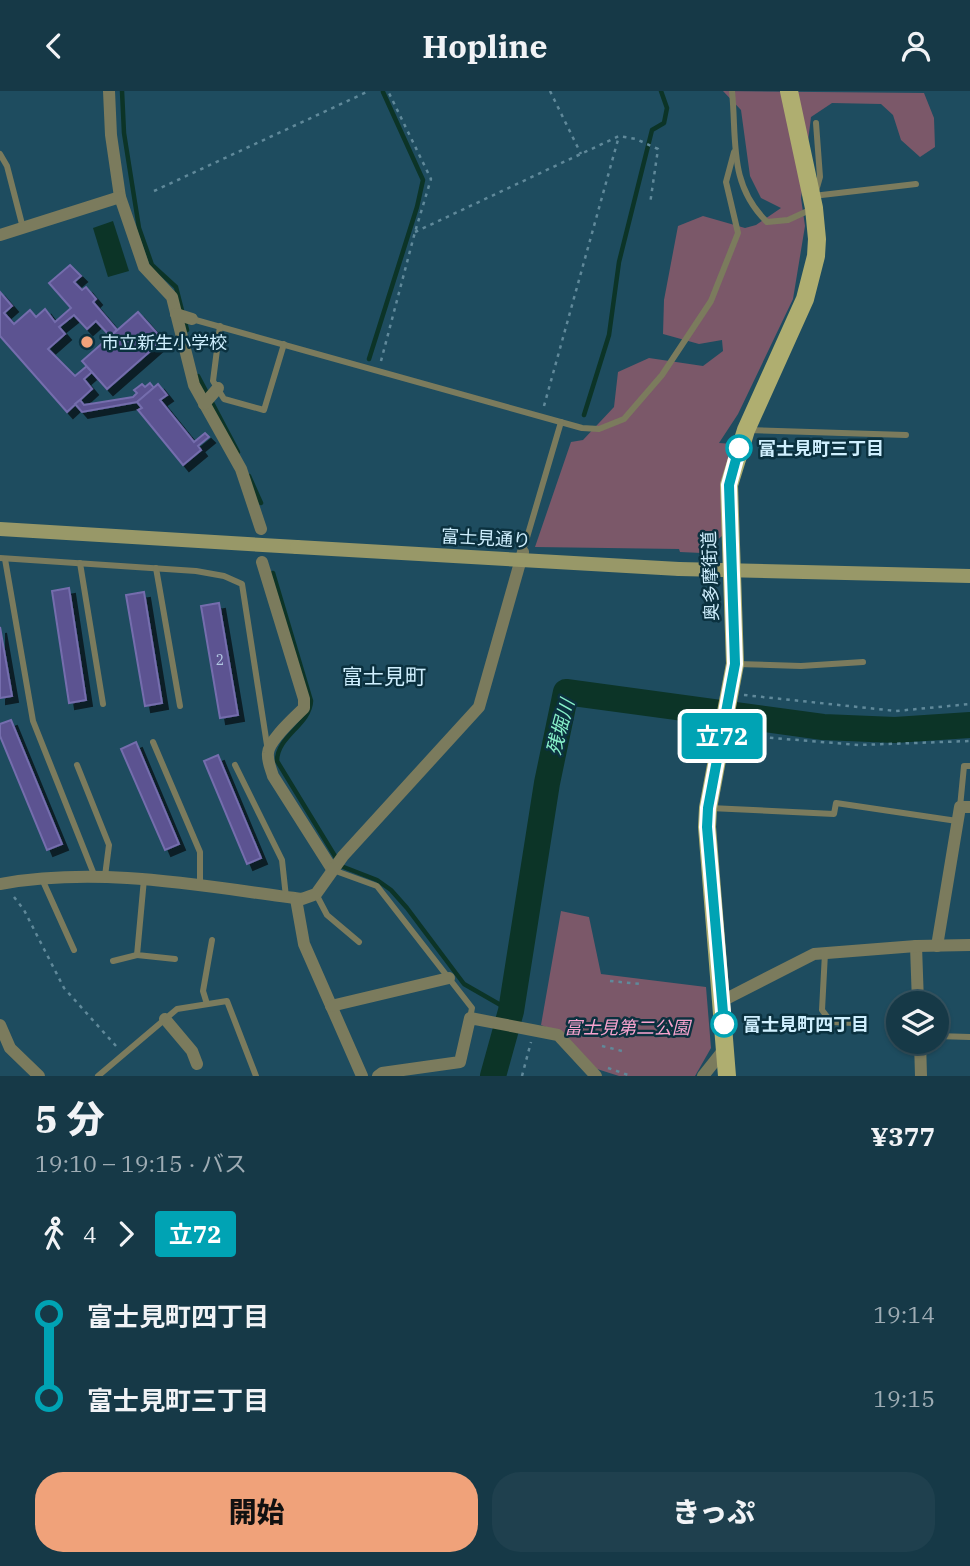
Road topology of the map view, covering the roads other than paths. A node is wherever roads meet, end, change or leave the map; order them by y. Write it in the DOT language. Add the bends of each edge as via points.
graph roads {
  1 [pos="109,91"];
  2 [pos="732,91"];
  3 [pos="789,91"];
  4 [pos="816,123"];
  5 [pos="734,152"];
  6 [pos="0,154"];
  7 [pos="916,184"];
  8 [pos="120,197"];
  9 [pos="813,200"];
  10 [pos="23,228"];
  11 [pos="0,235"];
  12 [pos="177,314"];
  13 [pos="192,319"];
  14 [pos="220,326"];
  15 [pos="284,344"];
  16 [pos="218,388"];
  17 [pos="204,404"];
  18 [pos="561,422"];
  19 [pos="746,431"];
  20 [pos="906,435"];
  21 [pos="0,529"];
  22 [pos="261,529"];
  23 [pos="523,552"];
  24 [pos="2,558"];
  25 [pos="262,562"];
  26 [pos="80,563"];
  27 [pos="156,568"];
  28 [pos="731,571"];
  29 [pos="970,576"];
  30 [pos="863,662"];
  31 [pos="735,664"];
  32 [pos="103,704"];
  33 [pos="180,706"];
  34 [pos="153,742"];
  35 [pos="268,751"];
  36 [pos="77,765"];
  37 [pos="236,765"];
  38 [pos="970,766"];
  39 [pos="965,807"];
  40 [pos="708,808"];
  41 [pos="957,821"];
  42 [pos="337,863"];
  43 [pos="100,877"];
  44 [pos="42,879"];
  45 [pos="144,879"];
  46 [pos="1,884"];
  47 [pos="200,885"];
  48 [pos="316,894"];
  49 [pos="291,898"];
  50 [pos="212,940"];
  51 [pos="359,942"];
  52 [pos="916,946"];
  53 [pos="937,946"];
  54 [pos="970,946"];
  55 [pos="74,950"];
  56 [pos="825,953"];
  57 [pos="137,955"];
  58 [pos="175,960"];
  59 [pos="113,961"];
  60 [pos="449,978"];
  61 [pos="918,991"];
  62 [pos="722,1001"];
  63 [pos="207,1004"];
  64 [pos="331,1006"];
  65 [pos="470,1018"];
  66 [pos="165,1019"];
  67 [pos="852,1023"];
  68 [pos="0,1025"];
  69 [pos="949,1036"];
  70 [pos="970,1037"];
  71 [pos="726,1047"];
  72 [pos="920,1054"];
  73 [pos="197,1064"];
  74 [pos="38,1076"];
  75 [pos="99,1076"];
  76 [pos="256,1076"];
  77 [pos="362,1076"];
  78 [pos="378,1076"];
  79 [pos="596,1076"];
  80 [pos="702,1076"];
  81 [pos="727,1076"];
  82 [pos="921,1076"];
  1 -- 8 [label="street"];
  2 -- 5 [label="lane"];
  3 -- 9 [label="main road, 奥多摩街道"];
  4 -- 9 [label="lane" via="820,177"];
  5 -- 9 [label="lane" via="752,207 767,222 788,220"];
  5 -- 18 [label="lane" via="726,182 738,233 711,301 662,375 624,419 599,429"];
  6 -- 10 [label="lane"];
  7 -- 9 [label="lane"];
  8 -- 10 [label="street"];
  8 -- 12 [label="street" via="145,267 172,297"];
  9 -- 19 [label="main road, 奥多摩街道" via="817,239 809,287"];
  10 -- 11 [label="street"];
  12 -- 13 [label="street"];
  12 -- 17 [label="street" via="194,385"];
  13 -- 14 [label="lane"];
  14 -- 15 [label="lane"];
  14 -- 16 [label="lane" via="214,380"];
  15 -- 16 [label="lane" via="264,410 224,400"];
  15 -- 18 [label="lane"];
  16 -- 17 [label="street"];
  17 -- 22 [label="street" via="241,469"];
  18 -- 23 [label="lane"];
  19 -- 20 [label="lane"];
  19 -- 28 [label="main road, 奥多摩街道" via="729,485"];
  21 -- 28 [label="street, 富士見通り, bridge"];
  23 -- 42 [label="street" via="479,707"];
  24 -- 26 [label="lane"];
  24 -- 43 [label="lane" via="33,721"];
  25 -- 35 [label="street" via="304,699 304,708"];
  26 -- 27 [label="lane"];
  26 -- 32 [label="lane"];
  27 -- 33 [label="lane"];
  27 -- 35 [label="lane" via="215,575 242,584"];
  28 -- 29 [label="street, 富士見通り"];
  28 -- 31 [label="main road, 奥多摩街道"];
  30 -- 31 [label="lane"];
  31 -- 40 [label="main road, 奥多摩街道"];
  34 -- 47 [label="lane" via="200,852"];
  35 -- 42 [label="street" via="273,776"];
  36 -- 43 [label="lane" via="109,845"];
  37 -- 49 [label="lane" via="282,860"];
  38 -- 39 [label="lane" via="964,766"];
  39 -- 41 [label="street"];
  40 -- 41 [label="lane" via="834,814 836,803"];
  40 -- 62 [label="main road, 奥多摩街道"];
  41 -- 53 [label="street"];
  42 -- 48 [label="street"];
  42 -- 60 [label="lane" via="377,886"];
  43 -- 44 [label="street"];
  43 -- 45 [label="street"];
  44 -- 46 [label="street"];
  44 -- 55 [label="lane"];
  45 -- 47 [label="street"];
  45 -- 57 [label="lane"];
  47 -- 49 [label="street"];
  48 -- 49 [label="street"];
  48 -- 51 [label="lane" via="327,915"];
  49 -- 64 [label="street" via="304,944"];
  50 -- 63 [label="lane" via="203,991"];
  52 -- 53 [label="street"];
  52 -- 56 [label="street"];
  52 -- 61 [label="street"];
  53 -- 54 [label="street"];
  56 -- 62 [label="street" via="814,954"];
  56 -- 67 [label="lane" via="822,1010 831,1022"];
  57 -- 58 [label="lane"];
  57 -- 59 [label="lane"];
  60 -- 64 [label="street"];
  60 -- 65 [label="lane" via="472,1008"];
  62 -- 71 [label="main road, 奥多摩街道"];
  63 -- 66 [label="lane" via="177,1009"];
  63 -- 76 [label="lane" via="227,1001"];
  64 -- 77 [label="street"];
  65 -- 78 [label="street" via="460,1062"];
  65 -- 79 [label="street" via="558,1035"];
  66 -- 73 [label="street"];
  66 -- 75 [label="lane"];
  68 -- 74 [label="street" via="10,1048"];
  69 -- 70 [label="lane"];
  71 -- 80 [label="street"];
  71 -- 81 [label="main road, 奥多摩街道"];
  72 -- 82 [label="street"];
}
